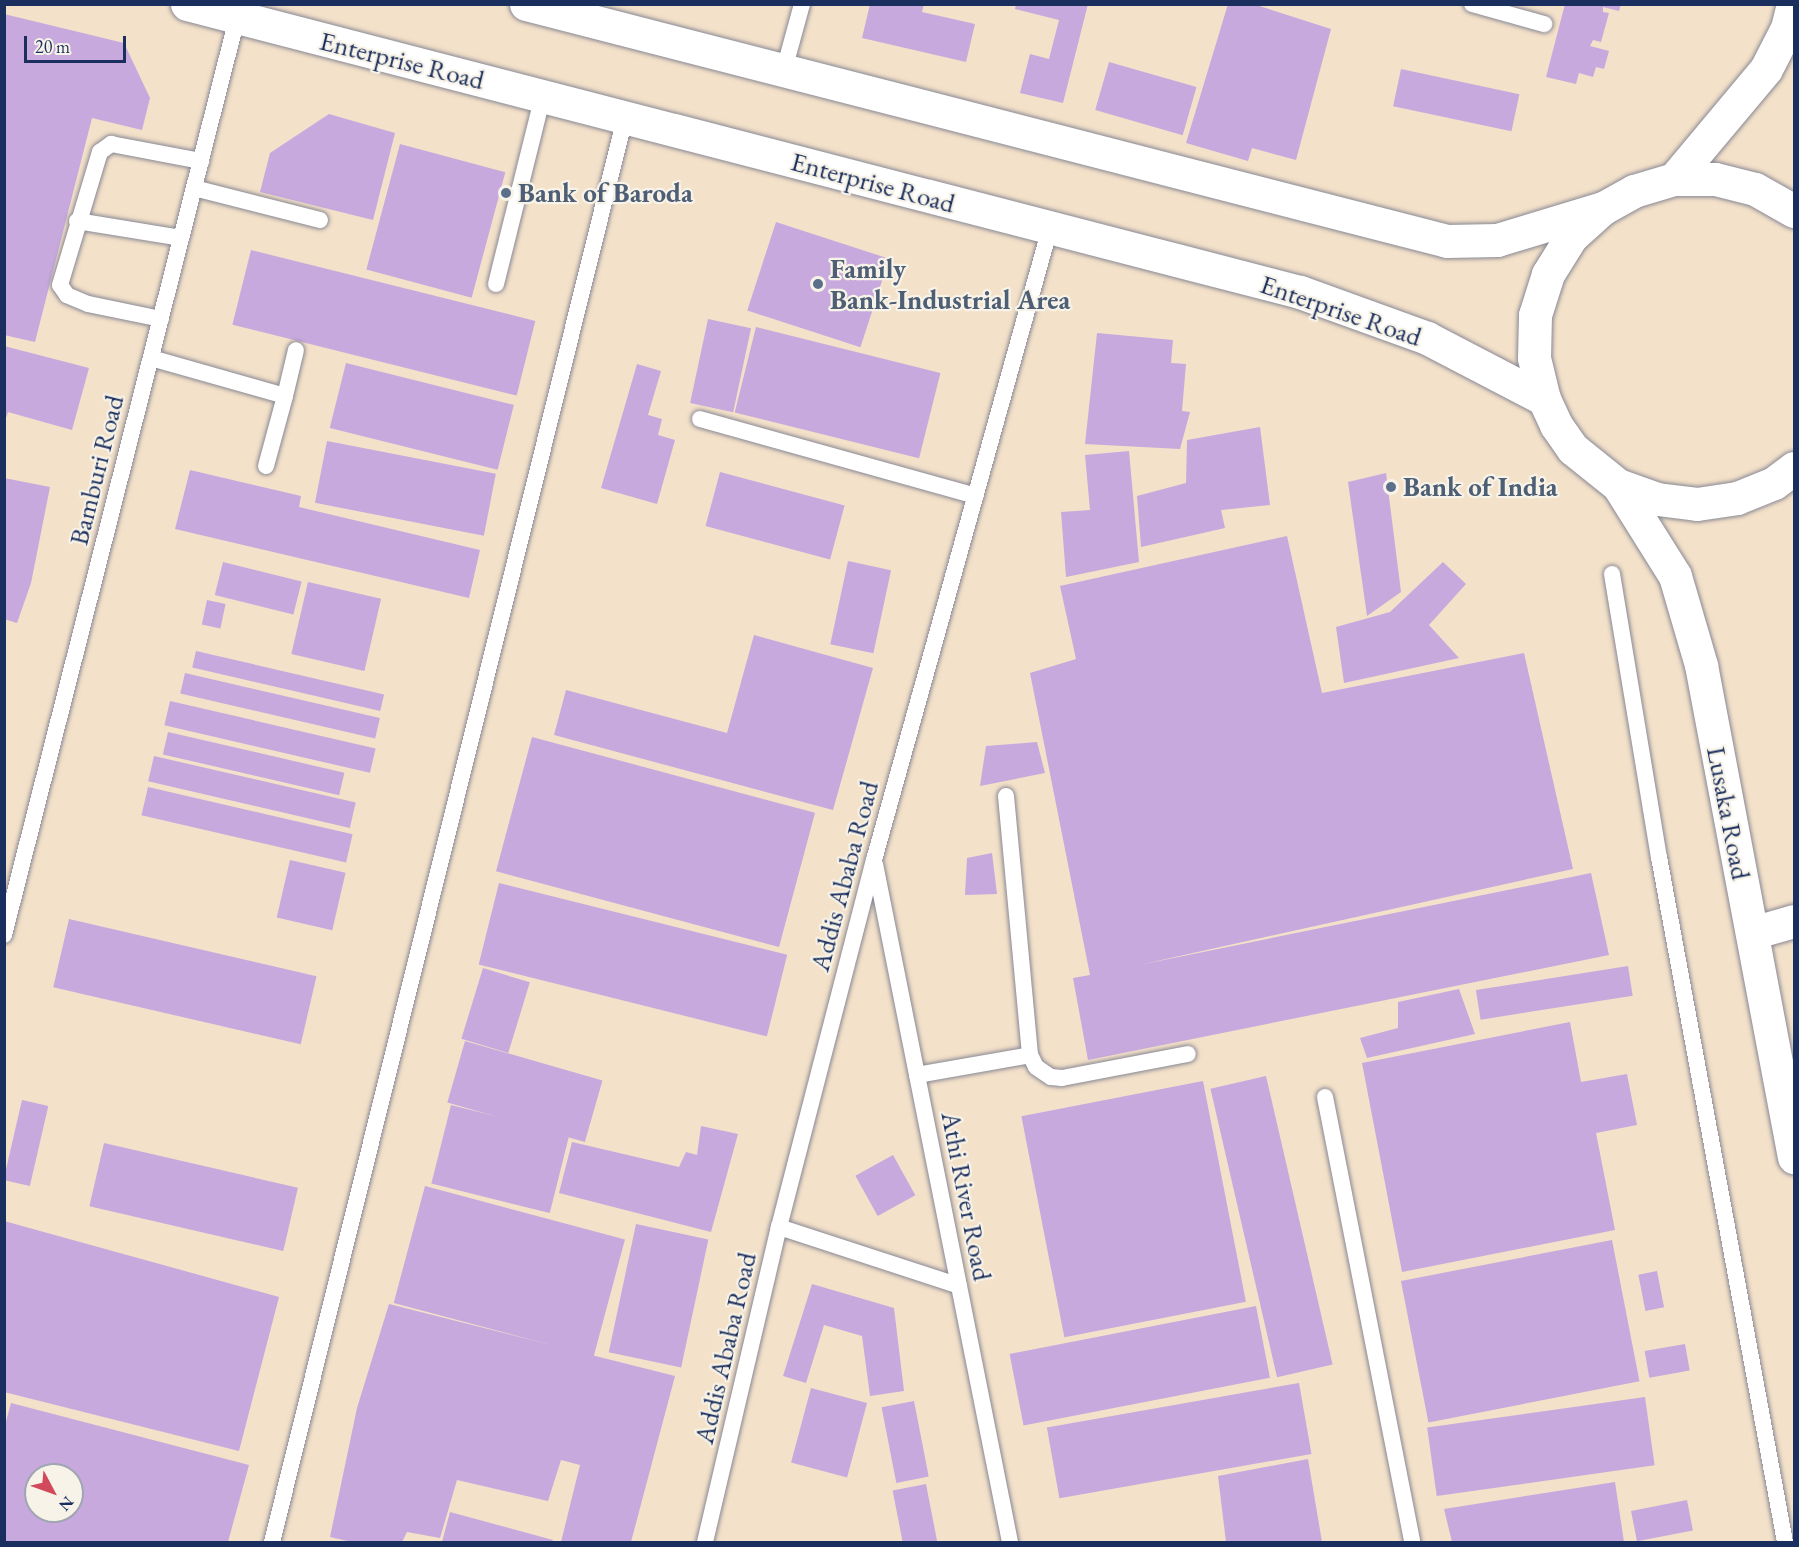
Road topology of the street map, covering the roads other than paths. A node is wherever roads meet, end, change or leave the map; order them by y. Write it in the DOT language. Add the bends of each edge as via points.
graph roads {
  1 [pos="187,4"];
  2 [pos="525,4"];
  3 [pos="802,4"];
  4 [pos="1472,4"];
  5 [pos="1793,4"];
  6 [pos="237,18"];
  7 [pos="1544,24"];
  8 [pos="784,70"];
  9 [pos="543,96"];
  10 [pos="625,118"];
  11 [pos="201,161"];
  12 [pos="1674,179"];
  13 [pos="194,188"];
  14 [pos="1603,208"];
  15 [pos="1794,211"];
  16 [pos="320,220"];
  17 [pos="77,221"];
  18 [pos="1050,228"];
  19 [pos="181,238"];
  20 [pos="496,284"];
  21 [pos="161,319"];
  22 [pos="296,350"];
  23 [pos="151,358"];
  24 [pos="285,396"];
  25 [pos="1544,399"];
  26 [pos="700,419"];
  27 [pos="266,466"];
  28 [pos="1794,468"];
  29 [pos="1618,485"];
  30 [pos="975,496"];
  31 [pos="1612,574"];
  32 [pos="1006,796"];
  33 [pos="874,860"];
  34 [pos="1794,921"];
  35 [pos="1752,933"];
  36 [pos="4,935"];
  37 [pos="1188,1054"];
  38 [pos="1029,1055"];
  39 [pos="917,1075"];
  40 [pos="1325,1097"];
  41 [pos="1794,1157"];
  42 [pos="780,1227"];
  43 [pos="959,1286"];
  44 [pos="272,1542"];
  45 [pos="705,1542"];
  46 [pos="1010,1542"];
  47 [pos="1412,1542"];
  48 [pos="1785,1542"];
  1 -- 6 [label="main road, Enterprise Road"];
  2 -- 8 [label="main road"];
  3 -- 8 [label="lane"];
  4 -- 7 [label="lane"];
  5 -- 12 [label="main road" via="1766,69"];
  6 -- 9 [label="main road, Enterprise Road"];
  6 -- 11 [label="lane, Bamburi Road"];
  8 -- 14 [label="main road" via="1447,241 1497,240"];
  9 -- 10 [label="main road, Enterprise Road"];
  9 -- 20 [label="lane"];
  10 -- 18 [label="main road, Enterprise Road"];
  10 -- 44 [label="lane"];
  11 -- 13 [label="lane, Bamburi Road"];
  11 -- 17 [label="lane" via="111,144 100,152"];
  12 -- 14 [label="main road" via="1634,190"];
  12 -- 15 [label="main road" via="1715,179 1755,189"];
  13 -- 16 [label="lane"];
  13 -- 19 [label="lane, Bamburi Road"];
  14 -- 25 [label="main road" via="1571,237 1548,273 1535,315 1534,347"];
  17 -- 19 [label="lane"];
  17 -- 21 [label="lane" via="60,285 67,295 88,304"];
  18 -- 25 [label="main road, Enterprise Road" via="1300,292 1385,321 1496,371"];
  18 -- 30 [label="lane, Addis Ababa Road"];
  19 -- 21 [label="lane, Bamburi Road"];
  21 -- 23 [label="lane, Bamburi Road"];
  22 -- 24 [label="lane"];
  23 -- 24 [label="lane"];
  23 -- 36 [label="lane, Bamburi Road"];
  24 -- 27 [label="lane"];
  25 -- 29 [label="main road" via="1573,449"];
  26 -- 30 [label="lane"];
  28 -- 29 [label="main road" via="1774,483 1737,498 1697,504 1657,499"];
  29 -- 35 [label="main road, Lusaka Road" via="1675,576 1688,618 1701,665"];
  30 -- 33 [label="lane, Addis Ababa Road"];
  31 -- 48 [label="lane" via="1661,869"];
  32 -- 38 [label="lane"];
  33 -- 39 [label="lane, Athi River Road"];
  33 -- 42 [label="lane, Addis Ababa Road"];
  34 -- 35 [label="main road"];
  35 -- 41 [label="main road, Lusaka Road"];
  37 -- 38 [label="lane" via="1062,1077 1042,1073"];
  38 -- 39 [label="lane"];
  39 -- 43 [label="lane, Athi River Road"];
  40 -- 47 [label="lane"];
  42 -- 43 [label="lane"];
  42 -- 45 [label="lane, Addis Ababa Road"];
  43 -- 46 [label="lane, Athi River Road"];
}
